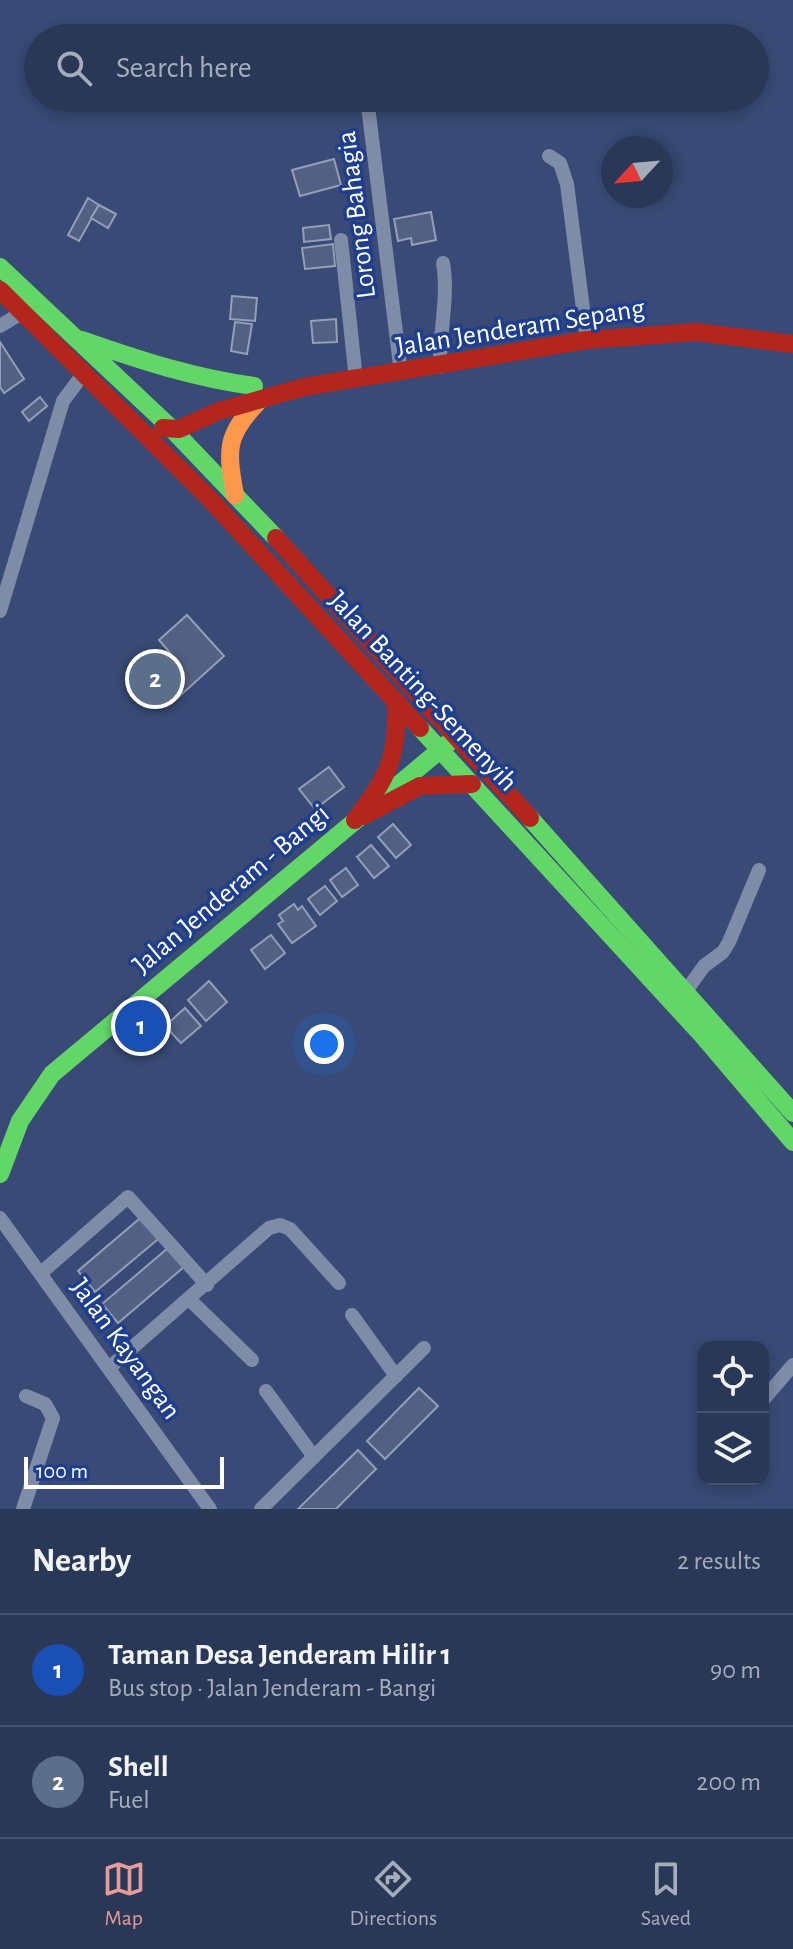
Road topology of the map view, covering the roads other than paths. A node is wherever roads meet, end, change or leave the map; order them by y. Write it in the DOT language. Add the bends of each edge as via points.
graph roads {
  1 [pos="369,112"];
  2 [pos="549,156"];
  3 [pos="341,240"];
  4 [pos="443,263"];
  5 [pos="0,267"];
  6 [pos="0,290"];
  7 [pos="23,312"];
  8 [pos="0,326"];
  9 [pos="76,339"];
  10 [pos="587,340"];
  11 [pos="793,344"];
  12 [pos="440,367"];
  13 [pos="84,373"];
  14 [pos="401,373"];
  15 [pos="356,379"];
  16 [pos="258,392"];
  17 [pos="130,420"];
  18 [pos="171,428"];
  19 [pos="200,488"];
  20 [pos="235,495"];
  21 [pos="0,611"];
  22 [pos="396,701"];
  23 [pos="459,734"];
  24 [pos="441,749"];
  25 [pos="472,784"];
  26 [pos="355,820"];
  27 [pos="759,870"];
  28 [pos="686,991"];
  29 [pos="793,1113"];
  30 [pos="793,1142"];
  31 [pos="0,1174"];
  32 [pos="0,1218"];
  33 [pos="41,1273"];
  34 [pos="339,1283"];
  35 [pos="207,1285"];
  36 [pos="190,1300"];
  37 [pos="352,1315"];
  38 [pos="424,1348"];
  39 [pos="252,1360"];
  40 [pos="793,1365"];
  41 [pos="109,1368"];
  42 [pos="396,1376"];
  43 [pos="266,1391"];
  44 [pos="769,1393"];
  45 [pos="26,1396"];
  46 [pos="314,1457"];
  47 [pos="23,1509"];
  48 [pos="210,1509"];
  49 [pos="261,1509"];
  1 -- 14 [label="street, Lorong Bahagia"];
  2 -- 10 [label="street" via="560,163 567,184"];
  3 -- 15 [label="street"];
  4 -- 12 [label="street" via="447,287"];
  5 -- 9 [label="main road, Jalan Banting-Semenyih"];
  6 -- 7 [label="main road, Jalan Banting-Semenyih"];
  7 -- 8 [label="street"];
  7 -- 13 [label="main road, Jalan Banting-Semenyih"];
  9 -- 16 [label="main road"];
  9 -- 18 [label="main road, Jalan Banting-Semenyih"];
  10 -- 11 [label="main road, Jalan Jenderam Sepang" via="696,332"];
  10 -- 12 [label="main road, Jalan Jenderam Sepang"];
  12 -- 14 [label="main road, Jalan Jenderam Sepang"];
  13 -- 17 [label="main road, Jalan Banting-Semenyih"];
  13 -- 21 [label="street" via="63,401"];
  14 -- 15 [label="main road, Jalan Jenderam Sepang"];
  15 -- 16 [label="main road, Jalan Jenderam Sepang" via="280,396"];
  16 -- 18 [label="main road, Jalan Jenderam Sepang"];
  16 -- 20 [label="main road" via="227,441"];
  17 -- 18 [label="main road"];
  17 -- 19 [label="main road, Jalan Banting-Semenyih"];
  18 -- 19 [label="main road" via="173,449"];
  18 -- 20 [label="main road, Jalan Banting-Semenyih"];
  19 -- 22 [label="main road, Jalan Banting-Semenyih"];
  20 -- 23 [label="main road, Jalan Banting-Semenyih"];
  22 -- 24 [label="main road, Jalan Banting-Semenyih"];
  22 -- 26 [label="main road" via="398,750 393,766"];
  23 -- 24 [label="main road, Jalan Jenderam - Bangi"];
  23 -- 28 [label="main road, Jalan Banting-Semenyih"];
  24 -- 25 [label="main road, Jalan Banting-Semenyih"];
  24 -- 26 [label="main road, Jalan Jenderam - Bangi"];
  25 -- 26 [label="main road" via="420,786"];
  25 -- 30 [label="main road, Jalan Banting-Semenyih"];
  26 -- 31 [label="main road, Jalan Jenderam - Bangi" via="52,1074 27,1102"];
  27 -- 28 [label="street" via="723,952 704,966"];
  28 -- 29 [label="main road, Jalan Banting-Semenyih"];
  32 -- 33 [label="street, Jalan Kayangan"];
  33 -- 35 [label="street" via="128,1197"];
  33 -- 41 [label="street, Jalan Kayangan"];
  34 -- 35 [label="street" via="290,1229 280,1225 269,1228"];
  35 -- 36 [label="street"];
  36 -- 39 [label="street"];
  36 -- 41 [label="street"];
  37 -- 42 [label="street"];
  38 -- 42 [label="street"];
  40 -- 44 [label="street"];
  41 -- 48 [label="street, Jalan Kayangan"];
  42 -- 46 [label="street"];
  43 -- 46 [label="street"];
  45 -- 47 [label="street" via="45,1404 53,1418"];
  46 -- 49 [label="street"];
}
